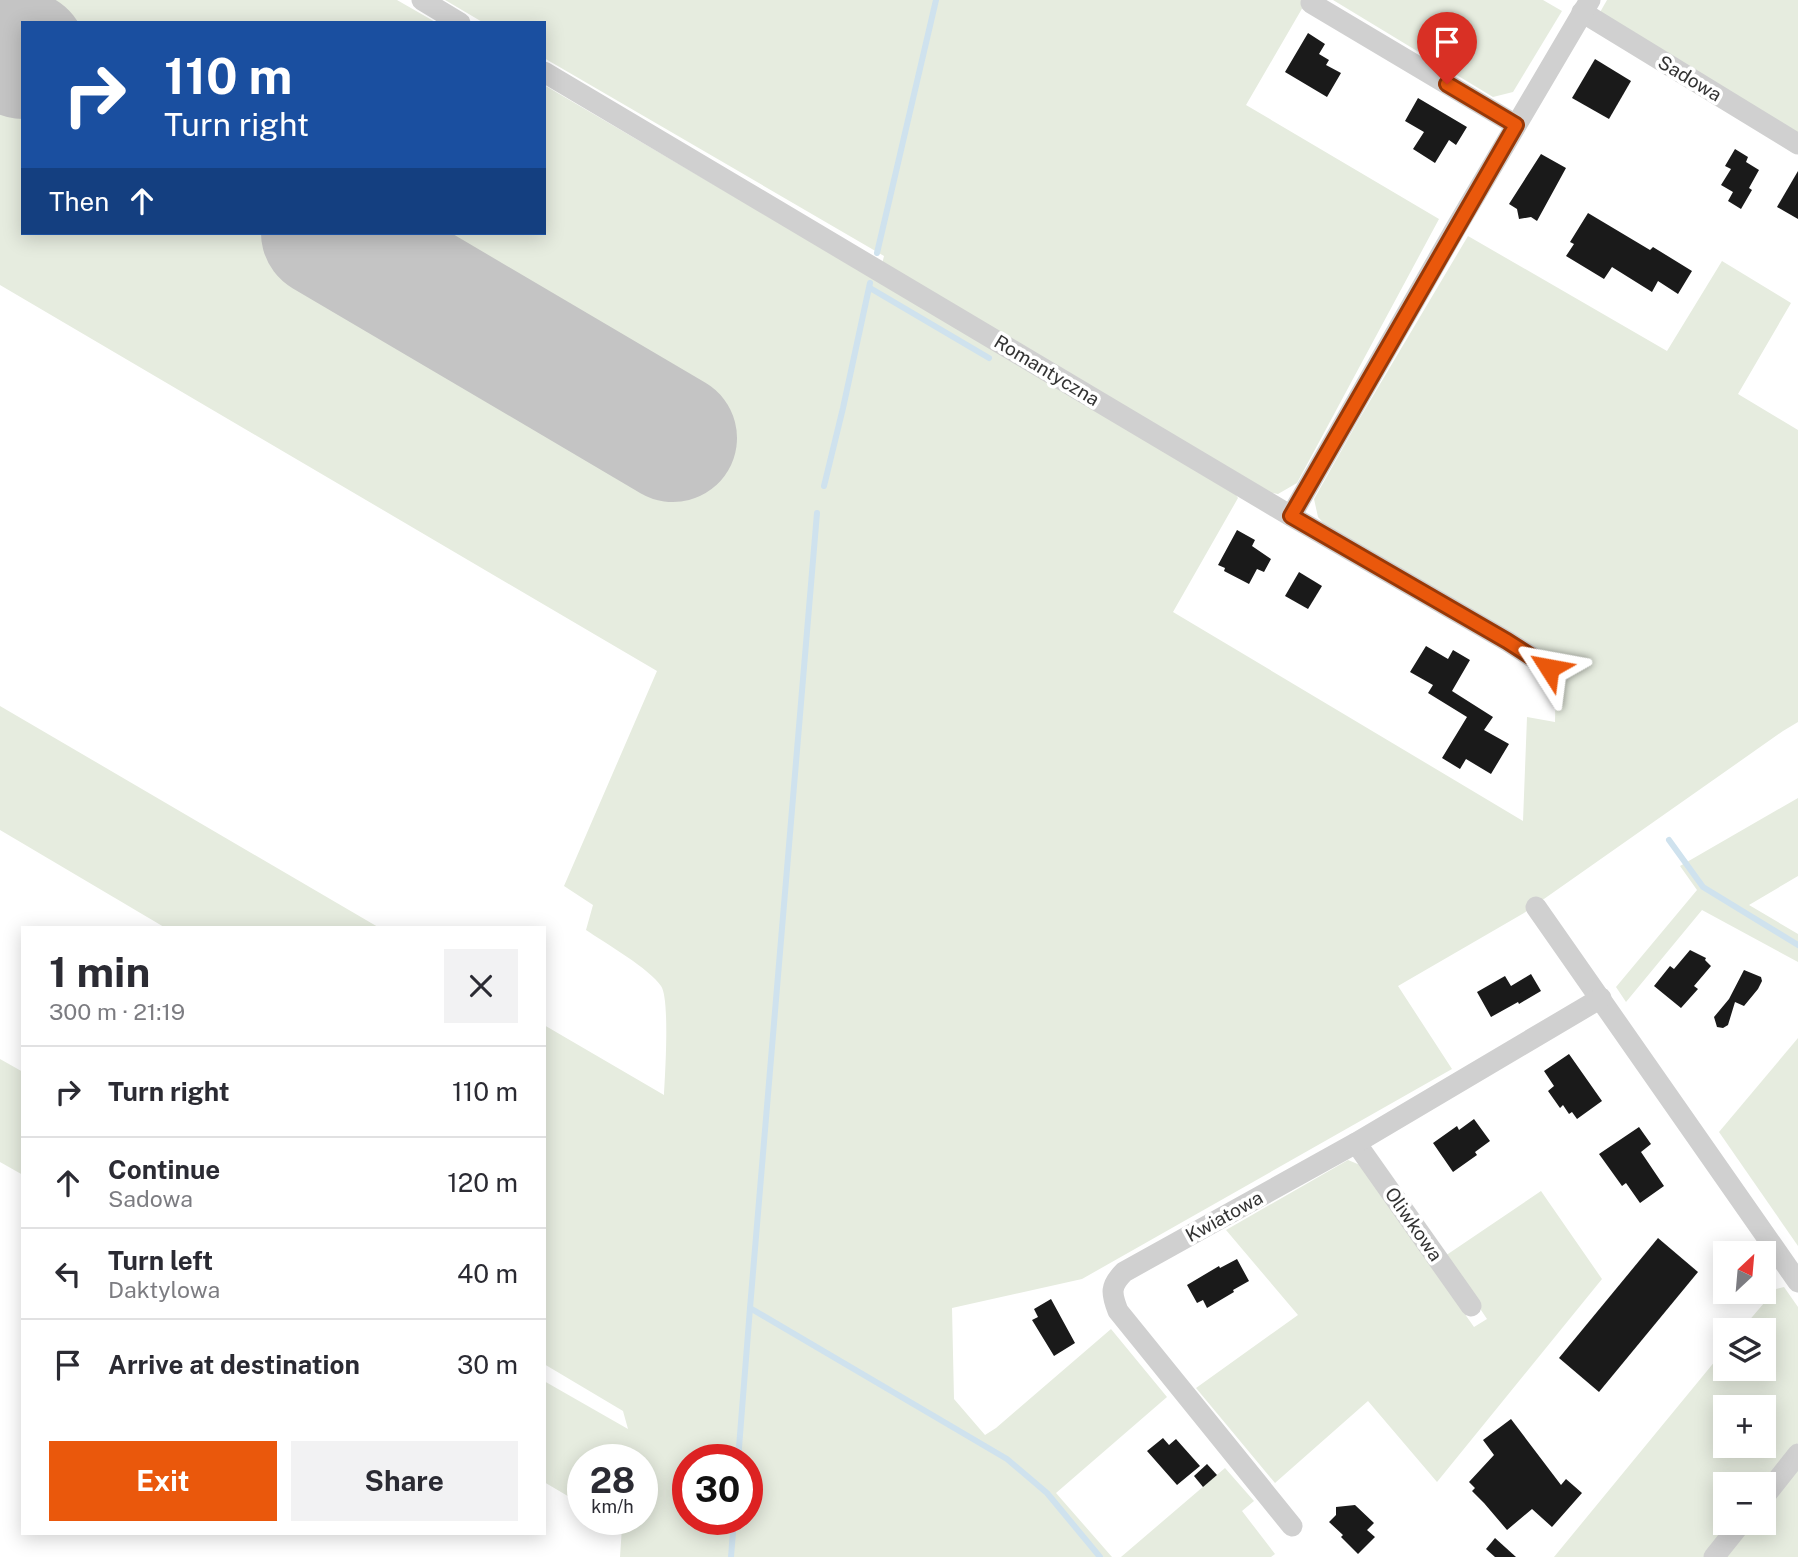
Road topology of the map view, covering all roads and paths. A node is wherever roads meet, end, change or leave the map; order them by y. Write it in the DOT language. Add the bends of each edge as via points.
graph roads {
  1 [pos="422,0"];
  2 [pos="1311,2"];
  3 [pos="1586,6"];
  4 [pos="457,21"];
  5 [pos="546,73"];
  6 [pos="1516,125"];
  7 [pos="1798,144"];
  8 [pos="1291,516"];
  9 [pos="1549,668"];
  10 [pos="1536,907"];
  11 [pos="1601,999"];
  12 [pos="1356,1143"];
  13 [pos="1798,1282"];
  14 [pos="1472,1306"];
  15 [pos="1798,1454"];
  16 [pos="1776,1482"];
  17 [pos="1292,1526"];
  18 [pos="1732,1535"];
  19 [pos="1714,1557"];
  1 -- 4 [label="street"];
  2 -- 6 [label="street"];
  3 -- 6 [label="street, Sadowa"];
  3 -- 7 [label="street, Sadowa"];
  5 -- 8 [label="street, Romantyczna"];
  6 -- 8 [label="street, Sadowa"];
  8 -- 9 [label="street, Romantyczna"];
  10 -- 11 [label="street"];
  11 -- 12 [label="street, Kwiatowa"];
  11 -- 13 [label="street"];
  12 -- 14 [label="street, Oliwkowa"];
  12 -- 17 [label="street, Kwiatowa" via="1124,1272 1113,1286 1118,1311"];
  15 -- 16 [label="street"];
  18 -- 19 [label="street"];
}
